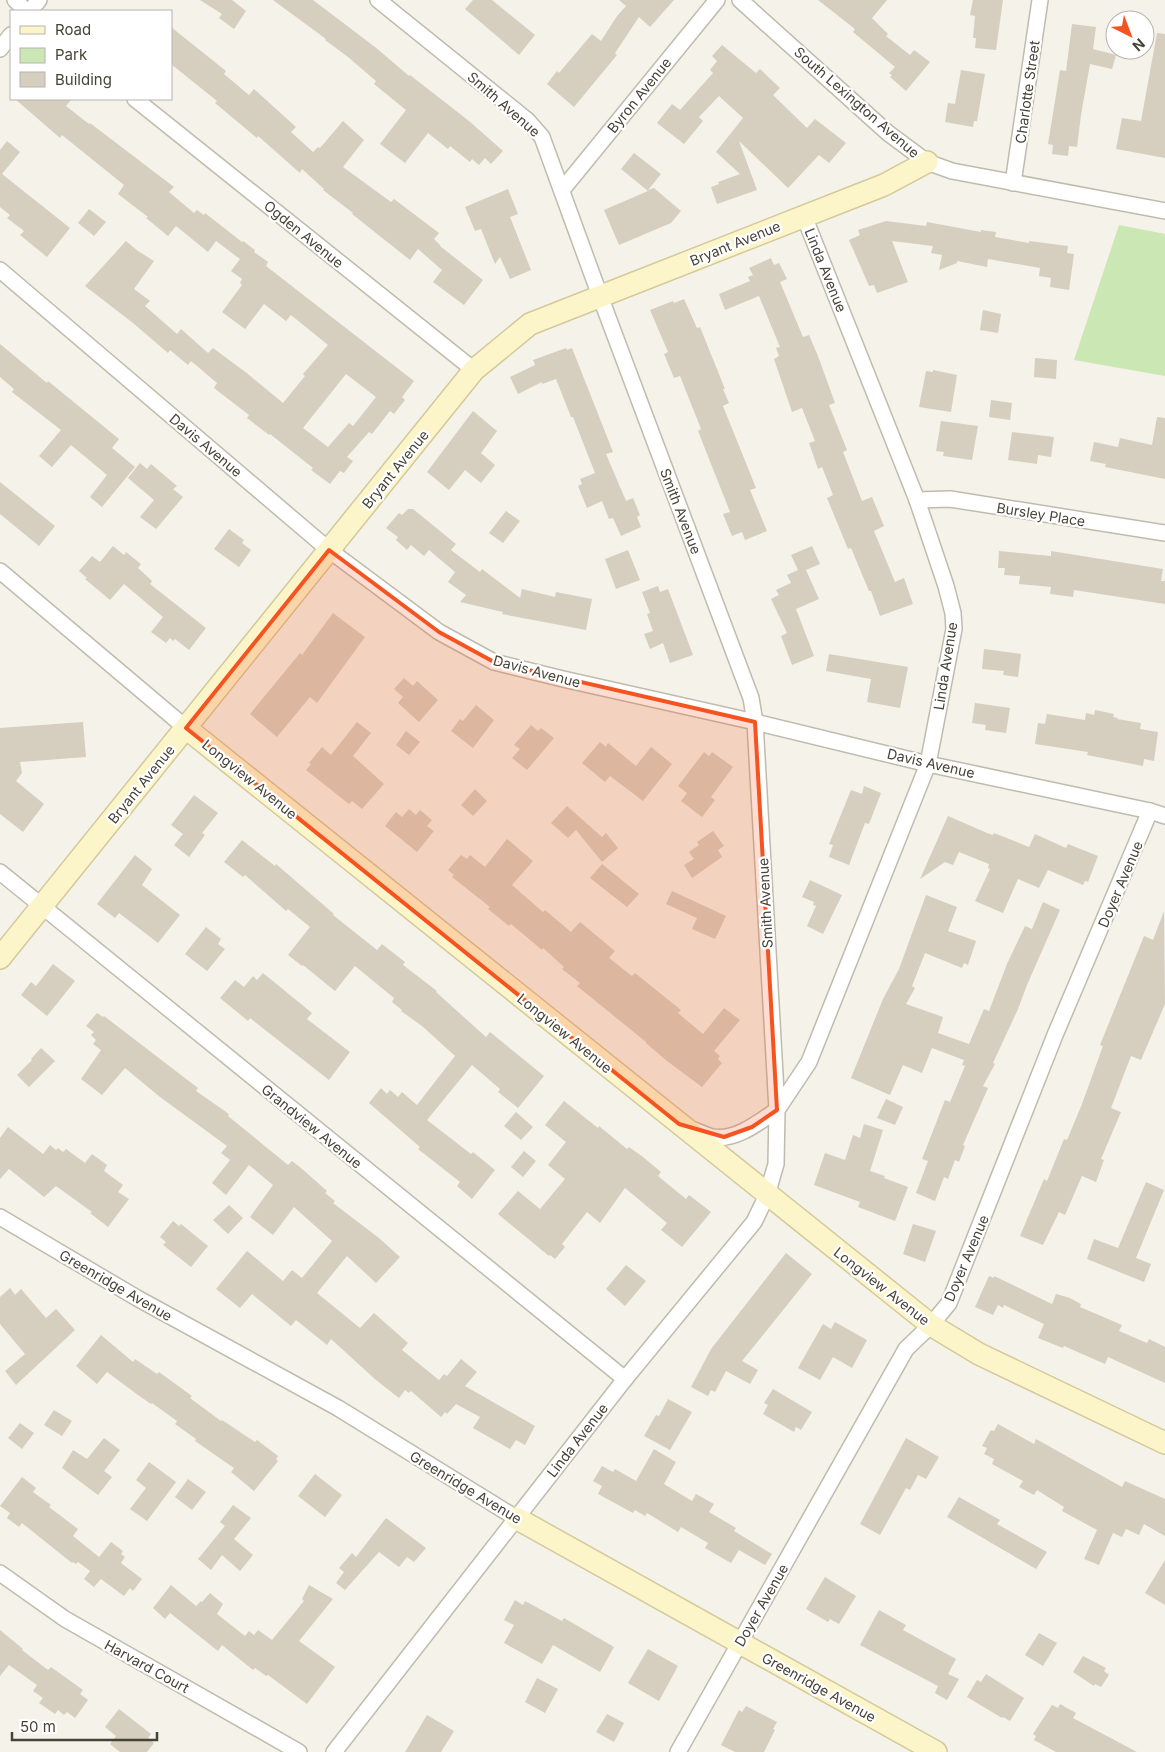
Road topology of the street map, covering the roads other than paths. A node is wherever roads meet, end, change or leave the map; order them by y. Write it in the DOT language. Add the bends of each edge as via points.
graph roads {
  1 [pos="15,0"];
  2 [pos="39,0"];
  3 [pos="378,0"];
  4 [pos="717,0"];
  5 [pos="740,0"];
  6 [pos="1040,0"];
  7 [pos="25,10"];
  8 [pos="31,10"];
  9 [pos="10,36"];
  10 [pos="0,49"];
  11 [pos="136,100"];
  12 [pos="927,162"];
  13 [pos="1013,183"];
  14 [pos="562,190"];
  15 [pos="1165,211"];
  16 [pos="804,216"];
  17 [pos="0,270"];
  18 [pos="600,296"];
  19 [pos="474,370"];
  20 [pos="917,500"];
  21 [pos="1165,533"];
  22 [pos="329,550"];
  23 [pos="0,571"];
  24 [pos="755,722"];
  25 [pos="186,728"];
  26 [pos="928,764"];
  27 [pos="1158,814"];
  28 [pos="0,872"];
  29 [pos="42,906"];
  30 [pos="0,958"];
  31 [pos="777,1110"];
  32 [pos="679,1124"];
  33 [pos="767,1195"];
  34 [pos="0,1217"];
  35 [pos="931,1325"];
  36 [pos="625,1380"];
  37 [pos="1165,1443"];
  38 [pos="516,1518"];
  39 [pos="0,1573"];
  40 [pos="740,1643"];
  41 [pos="299,1752"];
  42 [pos="334,1752"];
  43 [pos="678,1752"];
  44 [pos="936,1752"];
  1 -- 7 [label="street"];
  2 -- 8 [label="street"];
  3 -- 14 [label="street, Smith Avenue" via="536,129"];
  4 -- 14 [label="street, Byron Avenue"];
  5 -- 12 [label="street, South Lexington Avenue" via="888,132"];
  6 -- 13 [label="street, Charlotte Street"];
  9 -- 10 [label="street"];
  11 -- 19 [label="street, Ogden Avenue"];
  12 -- 13 [label="street, South Lexington Avenue" via="952,171"];
  12 -- 16 [label="street, Bryant Avenue" via="884,185"];
  13 -- 15 [label="street, South Lexington Avenue"];
  14 -- 18 [label="street, Smith Avenue"];
  16 -- 18 [label="street, Bryant Avenue"];
  16 -- 20 [label="street, Linda Avenue"];
  17 -- 22 [label="street, Davis Avenue"];
  18 -- 19 [label="street, Bryant Avenue" via="530,324"];
  18 -- 24 [label="street, Smith Avenue" via="751,698"];
  19 -- 22 [label="street, Bryant Avenue"];
  20 -- 21 [label="street, Bursley Place" via="950,499"];
  20 -- 26 [label="street, Linda Avenue" via="946,586 954,629"];
  22 -- 24 [label="street, Davis Avenue" via="439,632 494,662"];
  22 -- 25 [label="street, Bryant Avenue"];
  23 -- 25 [label="street, Longview Avenue"];
  24 -- 26 [label="street, Davis Avenue"];
  24 -- 31 [label="street, Smith Avenue"];
  25 -- 29 [label="street, Bryant Avenue"];
  25 -- 32 [label="street, Longview Avenue"];
  26 -- 27 [label="street, Davis Avenue"];
  26 -- 31 [label="street, Linda Avenue" via="809,1062"];
  27 -- 35 [label="street, Doyer Avenue" via="1055,1035 949,1303"];
  28 -- 29 [label="street, Grandview Avenue"];
  29 -- 30 [label="street, Bryant Avenue"];
  29 -- 36 [label="street, Grandview Avenue"];
  31 -- 32 [label="street, Linda Avenue" via="752,1127 724,1137 713,1137"];
  31 -- 33 [label="street, Linda Avenue" via="776,1164"];
  32 -- 33 [label="street, Longview Avenue"];
  33 -- 35 [label="street, Longview Avenue"];
  33 -- 36 [label="street, Linda Avenue" via="754,1222"];
  34 -- 38 [label="street, Greenridge Avenue" via="137,1298 338,1408"];
  35 -- 37 [label="street, Longview Avenue" via="979,1354"];
  35 -- 40 [label="street, Doyer Avenue" via="906,1349"];
  36 -- 38 [label="street, Linda Avenue"];
  38 -- 40 [label="street, Greenridge Avenue"];
  38 -- 42 [label="street, Linda Avenue"];
  39 -- 41 [label="street, Harvard Court" via="65,1619"];
  40 -- 43 [label="street, Doyer Avenue"];
  40 -- 44 [label="street, Greenridge Avenue"];
}
